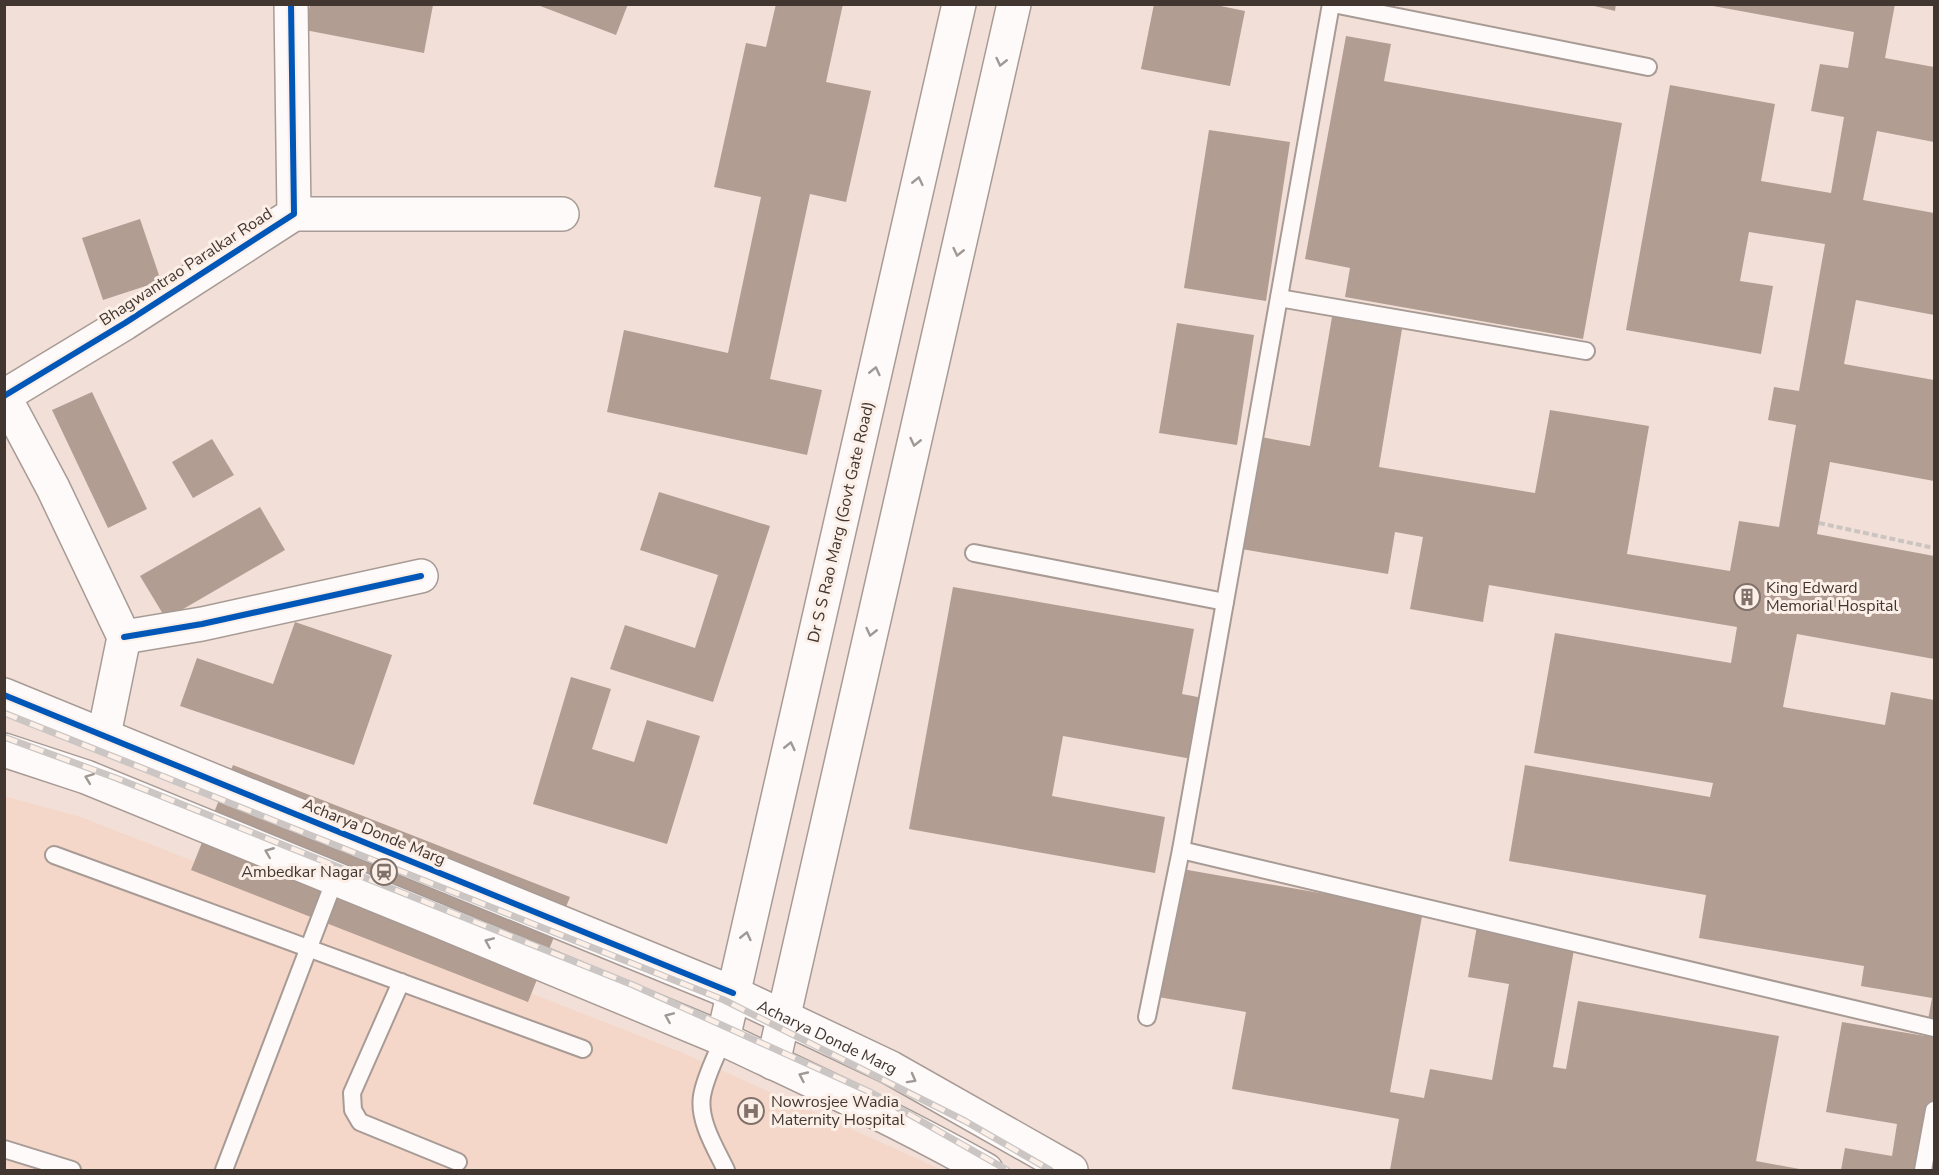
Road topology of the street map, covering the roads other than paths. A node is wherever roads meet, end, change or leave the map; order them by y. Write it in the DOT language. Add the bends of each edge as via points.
graph roads {
  1 [pos="291,4"];
  2 [pos="959,4"];
  3 [pos="1014,4"];
  4 [pos="1332,4"];
  5 [pos="1648,67"];
  6 [pos="294,214"];
  7 [pos="561,214"];
  8 [pos="1280,298"];
  9 [pos="1586,351"];
  10 [pos="4,396"];
  11 [pos="974,553"];
  12 [pos="421,576"];
  13 [pos="1225,602"];
  14 [pos="124,637"];
  15 [pos="4,695"];
  16 [pos="104,735"];
  17 [pos="4,750"];
  18 [pos="200,776"];
  19 [pos="183,818"];
  20 [pos="1181,850"];
  21 [pos="54,855"];
  22 [pos="446,876"];
  23 [pos="335,879"];
  24 [pos="429,916"];
  25 [pos="309,948"];
  26 [pos="401,982"];
  27 [pos="733,993"];
  28 [pos="784,1017"];
  29 [pos="1147,1017"];
  30 [pos="1935,1028"];
  31 [pos="723,1039"];
  32 [pos="583,1049"];
  33 [pos="773,1062"];
  34 [pos="1935,1110"];
  35 [pos="4,1149"];
  36 [pos="458,1162"];
  37 [pos="72,1170"];
  38 [pos="224,1170"];
  39 [pos="726,1170"];
  40 [pos="986,1170"];
  41 [pos="1071,1170"];
  42 [pos="1923,1170"];
  1 -- 6 [label="street, Bhagwantrao Paralkar Road"];
  27 -- 2 [label="street, Dr S S Rao Marg (Govt Gate Road), one-way"];
  3 -- 28 [label="street, one-way"];
  4 -- 5 [label="lane"];
  4 -- 8 [label="lane"];
  6 -- 7 [label="street"];
  6 -- 10 [label="street, Bhagwantrao Paralkar Road"];
  8 -- 9 [label="lane"];
  8 -- 13 [label="lane"];
  10 -- 14 [label="street"];
  11 -- 13 [label="lane"];
  12 -- 14 [label="street"];
  13 -- 20 [label="lane"];
  14 -- 16 [label="street"];
  15 -- 16 [label="street, Acharya Donde Marg"];
  16 -- 18 [label="street, Acharya Donde Marg"];
  19 -- 17 [label="street, one-way" via="86,777"];
  18 -- 19 [label="street"];
  18 -- 22 [label="street, Acharya Donde Marg"];
  23 -- 19 [label="street, one-way"];
  20 -- 29 [label="lane"];
  20 -- 30 [label="lane"];
  21 -- 25 [label="lane"];
  22 -- 24 [label="street"];
  22 -- 27 [label="street, Acharya Donde Marg"];
  23 -- 24 [label="street"];
  23 -- 25 [label="lane"];
  31 -- 24 [label="street, one-way"];
  25 -- 26 [label="lane"];
  25 -- 38 [label="lane"];
  26 -- 32 [label="lane"];
  26 -- 36 [label="lane" via="352,1094 353,1110 360,1122"];
  27 -- 28 [label="street, Acharya Donde Marg"];
  27 -- 31 [label="street, Dr S S Rao Marg (Govt Gate Road)"];
  28 -- 33 [label="street"];
  28 -- 41 [label="street, Acharya Donde Marg, one-way" via="891,1068"];
  31 -- 33 [label="street"];
  31 -- 39 [label="lane" via="702,1097 708,1129"];
  40 -- 33 [label="street, one-way"];
  34 -- 42 [label="lane"];
  35 -- 37 [label="lane"];
}
